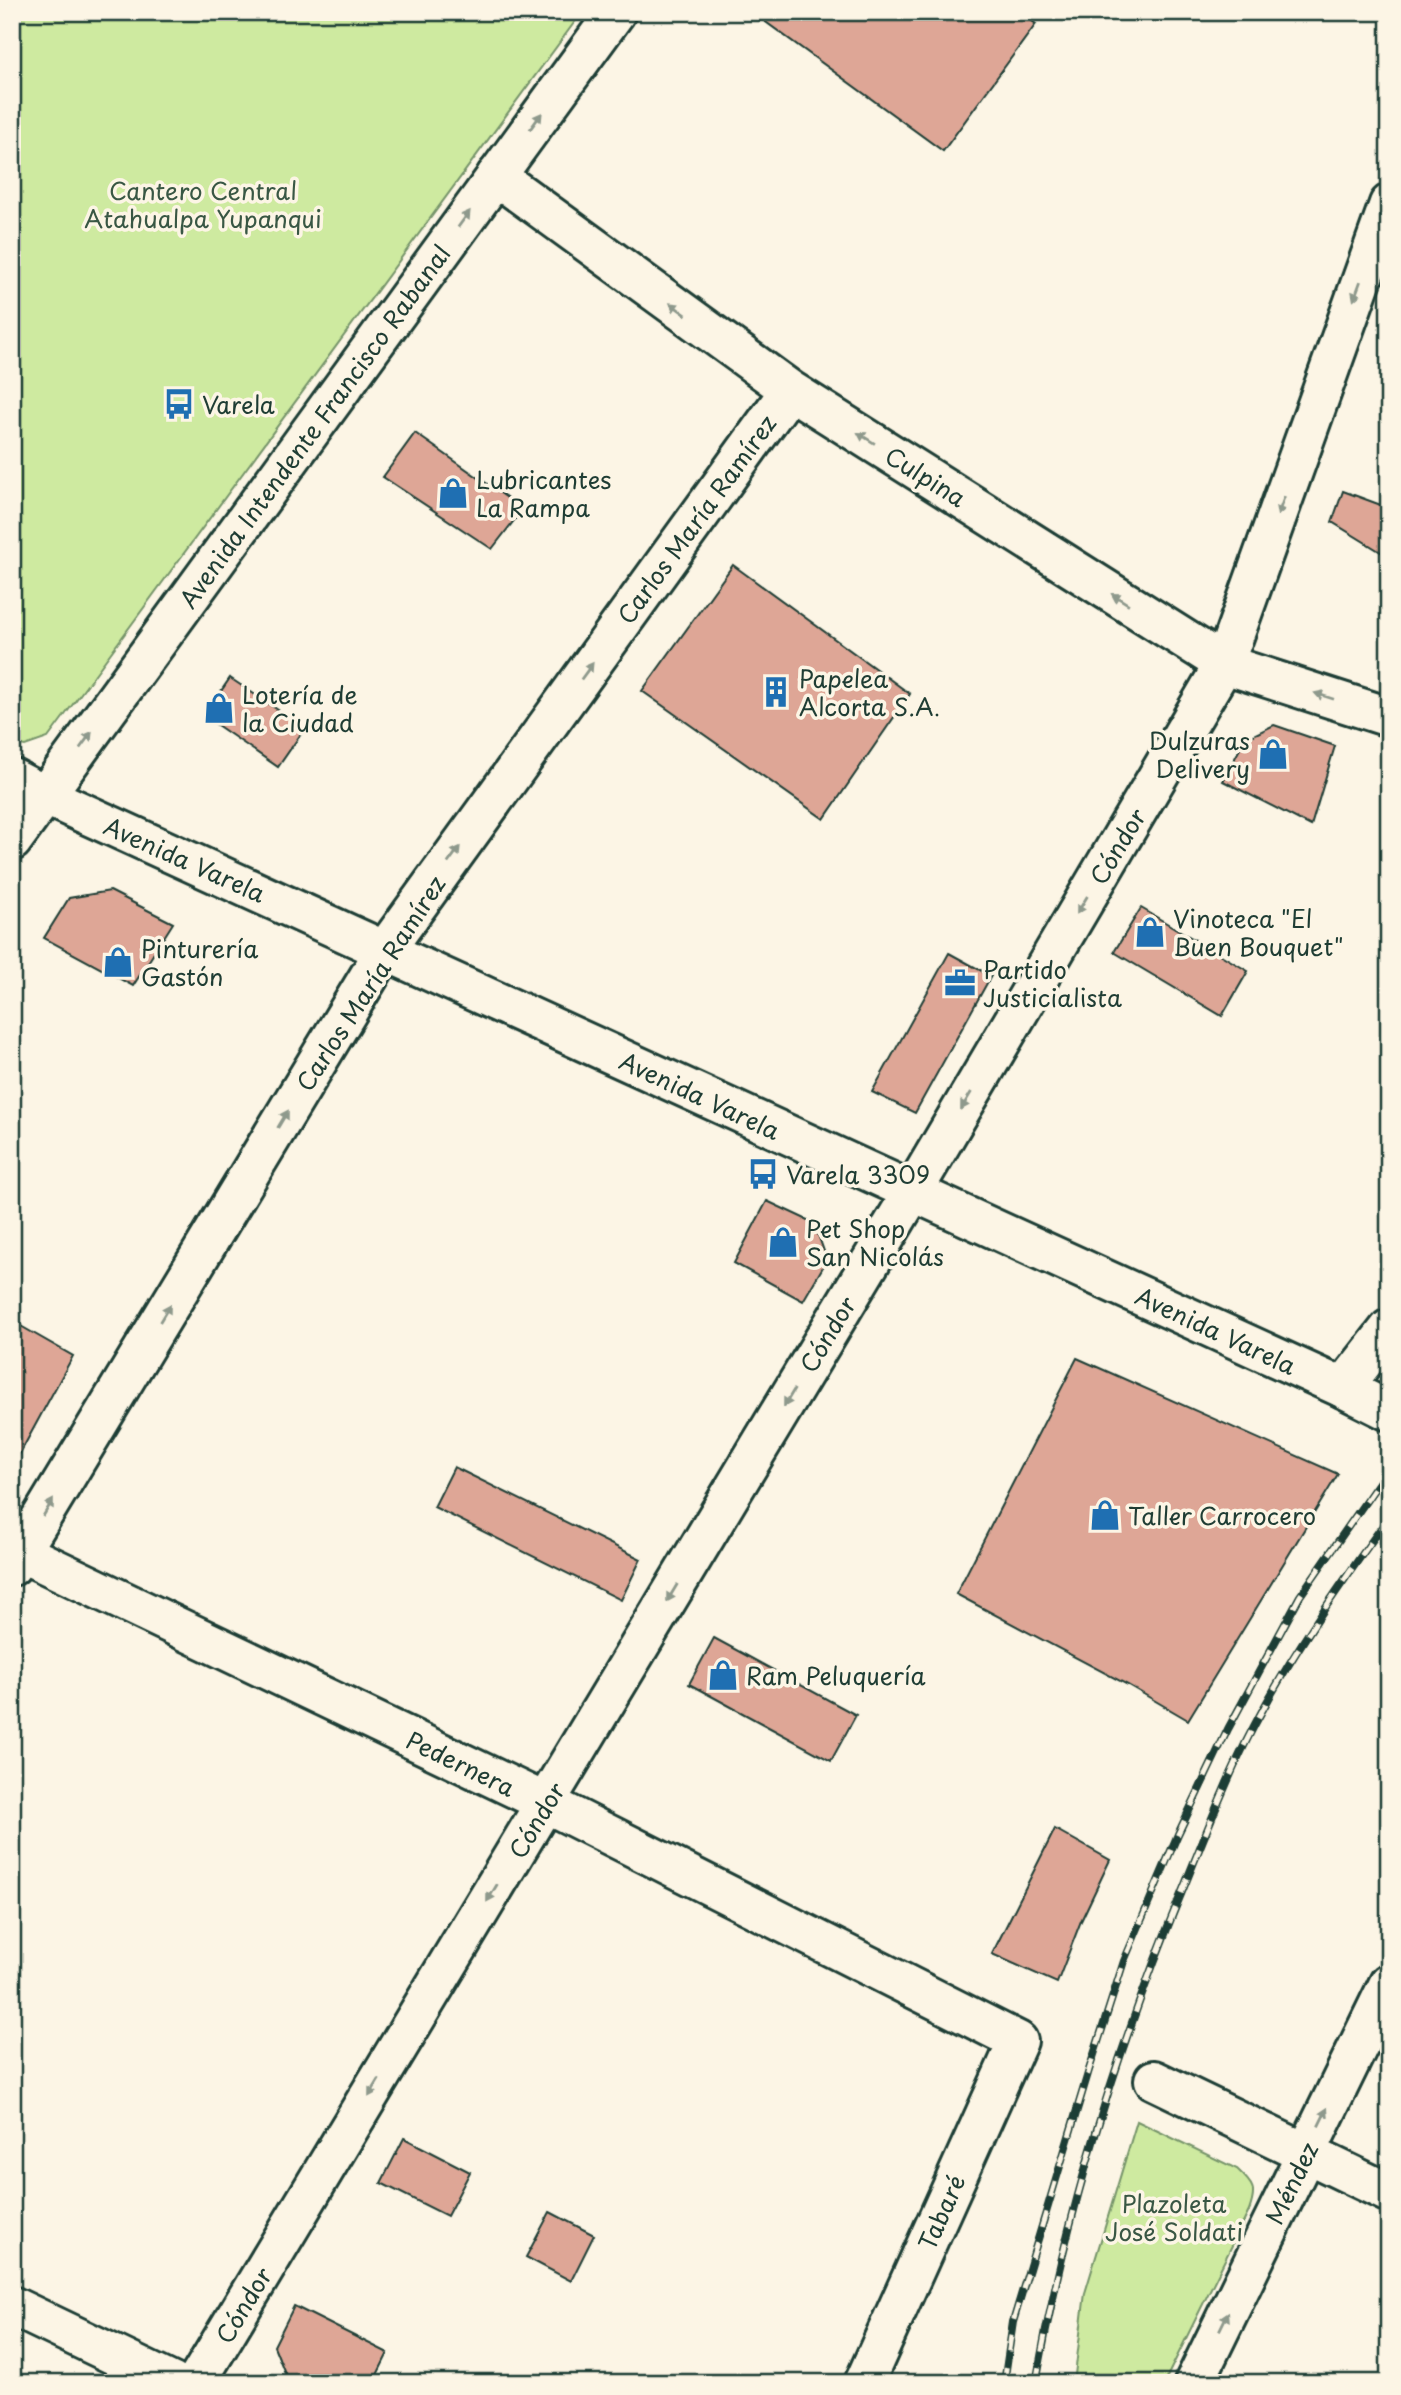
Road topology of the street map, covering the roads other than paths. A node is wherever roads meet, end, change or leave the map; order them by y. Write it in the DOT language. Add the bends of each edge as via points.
graph roads {
  1 [pos="616,12"];
  2 [pos="496,176"];
  3 [pos="1389,204"];
  4 [pos="790,390"];
  5 [pos="1224,664"];
  6 [pos="1389,718"];
  7 [pos="12,778"];
  8 [pos="46,796"];
  9 [pos="12,841"];
  10 [pos="385,950"];
  11 [pos="912,1193"];
  12 [pos="1389,1329"];
  13 [pos="1343,1388"];
  14 [pos="1389,1411"];
  15 [pos="15,1556"];
  16 [pos="546,1803"];
  17 [pos="1389,1983"];
  18 [pos="1018,2041"];
  19 [pos="1154,2080"];
  20 [pos="1305,2154"];
  21 [pos="1389,2193"];
  22 [pos="12,2306"];
  23 [pos="865,2381"];
  24 [pos="173,2383"];
  25 [pos="195,2383"];
  26 [pos="1194,2383"];
  2 -- 1 [label="street, Avenida Intendente Francisco Rabanal, one-way"];
  4 -- 2 [label="street, Culpina, one-way"];
  8 -- 2 [label="street, Avenida Intendente Francisco Rabanal, one-way"];
  3 -- 5 [label="street, Cóndor, one-way"];
  5 -- 4 [label="street, Culpina, one-way"];
  10 -- 4 [label="street, Carlos María Ramírez, one-way"];
  6 -- 5 [label="street, Culpina, one-way"];
  5 -- 11 [label="street, Cóndor, one-way"];
  7 -- 8 [label="street, Avenida Varela"];
  8 -- 9 [label="street, Avenida Intendente Francisco Rabanal"];
  8 -- 10 [label="street, Avenida Varela"];
  10 -- 11 [label="street, Avenida Varela"];
  15 -- 10 [label="street, Carlos María Ramírez, one-way"];
  11 -- 13 [label="street, Avenida Varela"];
  11 -- 16 [label="street, Cóndor, one-way"];
  12 -- 13 [label="street"];
  13 -- 14 [label="street, Avenida Varela"];
  15 -- 16 [label="street, Pedernera"];
  16 -- 18 [label="street, Pedernera"];
  16 -- 25 [label="street, Cóndor, one-way"];
  20 -- 17 [label="street, Méndez, one-way"];
  18 -- 23 [label="street, Tabaré"];
  19 -- 20 [label="street"];
  20 -- 21 [label="street"];
  26 -- 20 [label="street, Méndez, one-way"];
  22 -- 24 [label="street"];
}
